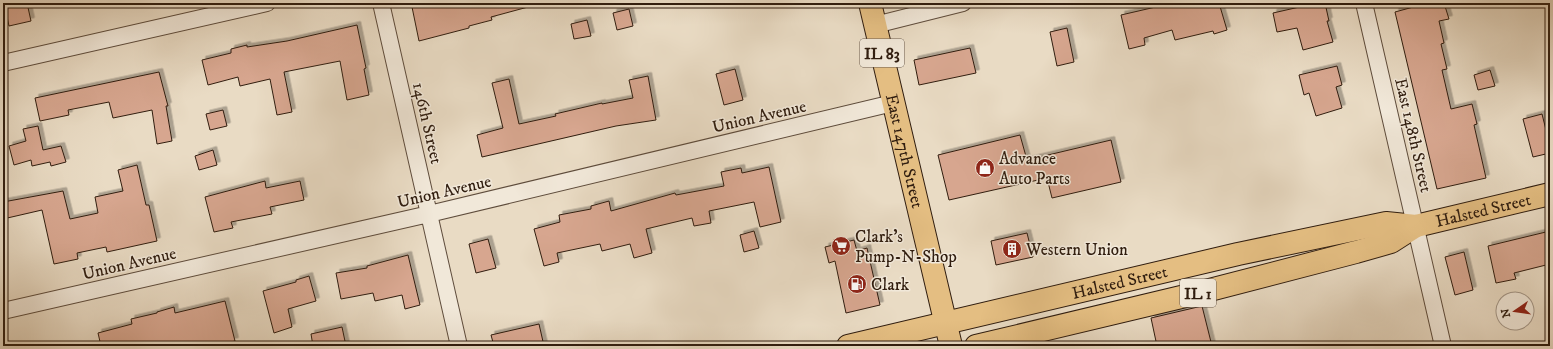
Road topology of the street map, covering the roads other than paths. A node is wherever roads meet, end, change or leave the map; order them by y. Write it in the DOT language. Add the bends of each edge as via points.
graph roads {
  1 [pos="267,3"];
  2 [pos="381,3"];
  3 [pos="870,3"];
  4 [pos="963,3"];
  5 [pos="1364,3"];
  6 [pos="875,24"];
  7 [pos="3,63"];
  8 [pos="893,103"];
  9 [pos="1550,194"];
  10 [pos="429,214"];
  11 [pos="1416,226"];
  12 [pos="3,311"];
  13 [pos="946,324"];
  14 [pos="459,346"];
  15 [pos="848,346"];
  16 [pos="951,346"];
  17 [pos="976,346"];
  18 [pos="1443,346"];
  1 -- 7 [label="street"];
  2 -- 10 [label="street, 146th Street"];
  3 -- 6 [label="main road, East 147th Street / IL 83"];
  4 -- 6 [label="street"];
  5 -- 11 [label="street, East 148th Street"];
  6 -- 8 [label="main road, East 147th Street / IL 83"];
  8 -- 10 [label="street, Union Avenue"];
  8 -- 13 [label="main road, East 147th Street / IL 83"];
  9 -- 11 [label="main road, Halsted Street / IL 1"];
  10 -- 12 [label="street, Union Avenue"];
  10 -- 14 [label="street, 146th Street"];
  11 -- 13 [label="main road, Halsted Street / IL 1" via="1386,223 1208,261"];
  11 -- 17 [label="main road, Halsted Street / IL 1" via="1391,242 1356,252"];
  11 -- 18 [label="street, East 148th Street"];
  13 -- 15 [label="main road, Halsted Street / IL 1"];
  13 -- 16 [label="main road, East 147th Street / IL 83"];
}
